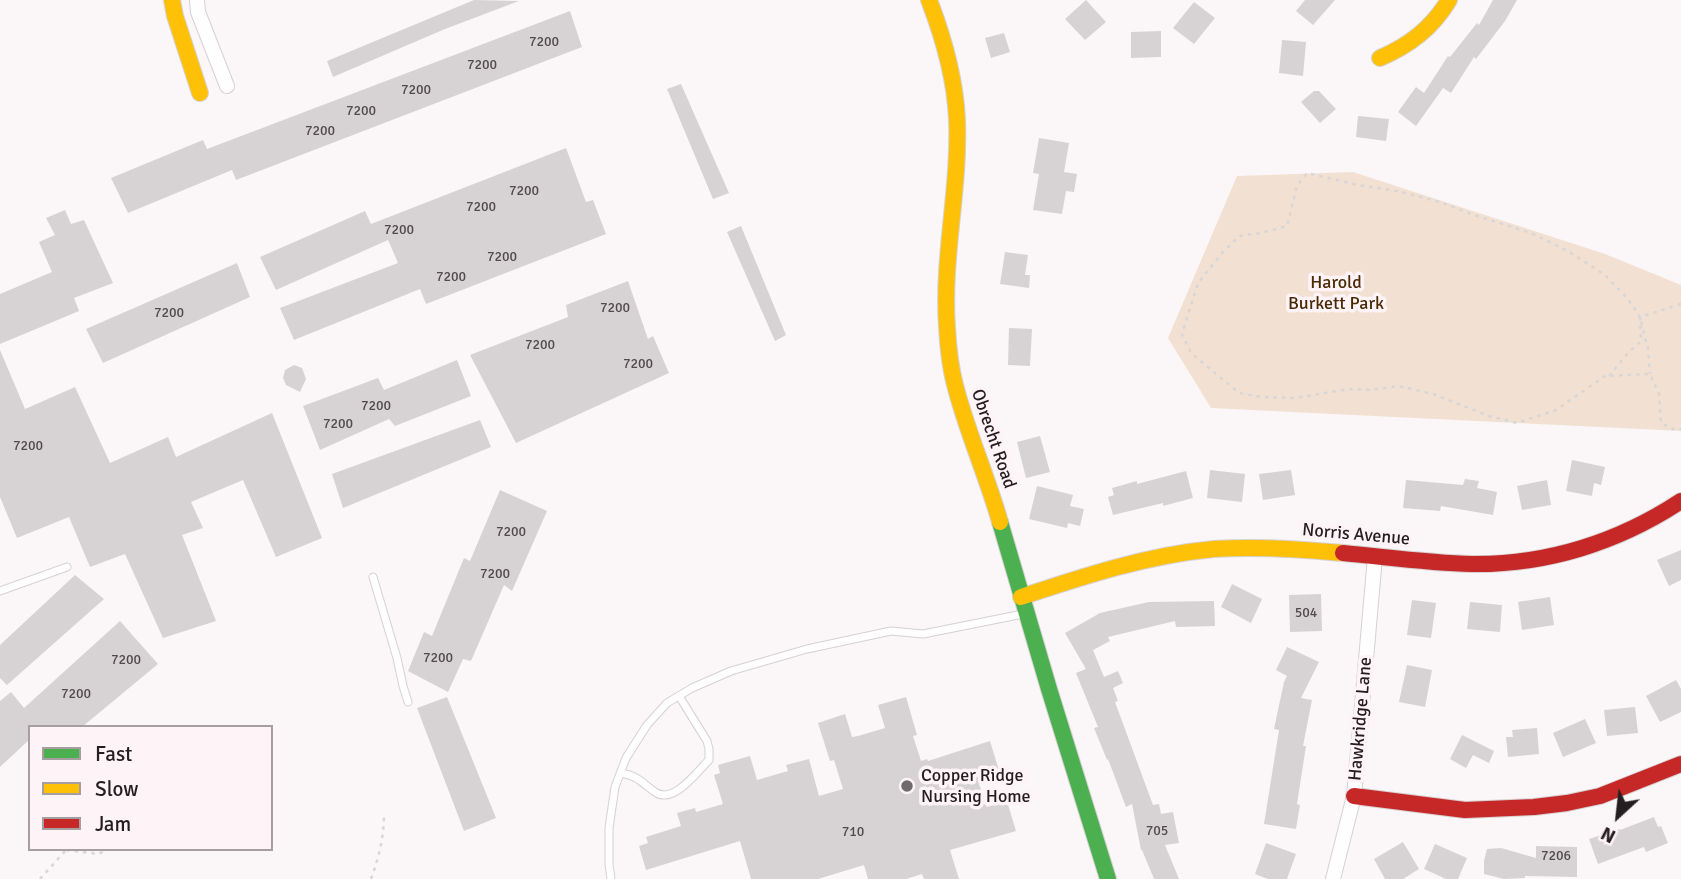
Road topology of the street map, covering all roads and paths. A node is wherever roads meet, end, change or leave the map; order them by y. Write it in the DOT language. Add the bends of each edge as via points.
graph roads {
  1 [pos="172,0"];
  2 [pos="197,0"];
  3 [pos="929,0"];
  4 [pos="1449,0"];
  5 [pos="1380,58"];
  6 [pos="227,86"];
  7 [pos="201,93"];
  8 [pos="1681,303"];
  9 [pos="1640,317"];
  10 [pos="1650,374"];
  11 [pos="1609,376"];
  12 [pos="1681,429"];
  13 [pos="1681,501"];
  14 [pos="1375,557"];
  15 [pos="67,567"];
  16 [pos="373,578"];
  17 [pos="0,591"];
  18 [pos="1021,597"];
  19 [pos="1026,614"];
  20 [pos="679,696"];
  21 [pos="408,702"];
  22 [pos="1681,764"];
  23 [pos="621,773"];
  24 [pos="1354,796"];
  25 [pos="384,813"];
  26 [pos="65,851"];
  27 [pos="74,851"];
  28 [pos="104,851"];
  29 [pos="40,879"];
  30 [pos="371,879"];
  31 [pos="611,879"];
  32 [pos="1108,879"];
  33 [pos="1333,879"];
  1 -- 7 [label="street"];
  2 -- 6 [label="street"];
  3 -- 18 [label="street, Obrecht Road" via="956,102 946,287 951,365"];
  4 -- 5 [label="street" via="1413,42"];
  8 -- 9 [label="path"];
  9 -- 10 [label="path"];
  9 -- 11 [label="path" via="1641,341"];
  9 -- 11 [label="path" via="1605,275 1531,233 1440,202 1307,173 1297,186 1287,226 1239,236 1198,283 1182,334 1191,353 1239,393 1296,398 1398,386 1517,424 1556,410"];
  10 -- 11 [label="path"];
  10 -- 12 [label="path" via="1659,394 1661,423"];
  13 -- 14 [label="street, Norris Avenue" via="1618,536 1536,559 1476,564"];
  14 -- 18 [label="street, Norris Avenue" via="1297,550 1201,550 1087,574"];
  14 -- 24 [label="street, Hawkridge Lane"];
  15 -- 17 [label="lane"];
  16 -- 21 [label="lane"];
  18 -- 19 [label="street, Obrecht Road"];
  19 -- 20 [label="lane" via="923,634 891,631 807,649 731,671"];
  19 -- 32 [label="street, Obrecht Road"];
  20 -- 23 [label="lane" via="647,725"];
  20 -- 23 [label="lane" via="707,741 709,761 680,789 663,796 634,776"];
  22 -- 24 [label="street" via="1600,796 1534,807 1465,810"];
  23 -- 31 [label="lane" via="609,828"];
  24 -- 33 [label="street, Hawkridge Lane"];
  25 -- 30 [label="path" via="384,832"];
  26 -- 29 [label="path"];
  27 -- 28 [label="path"];
}
